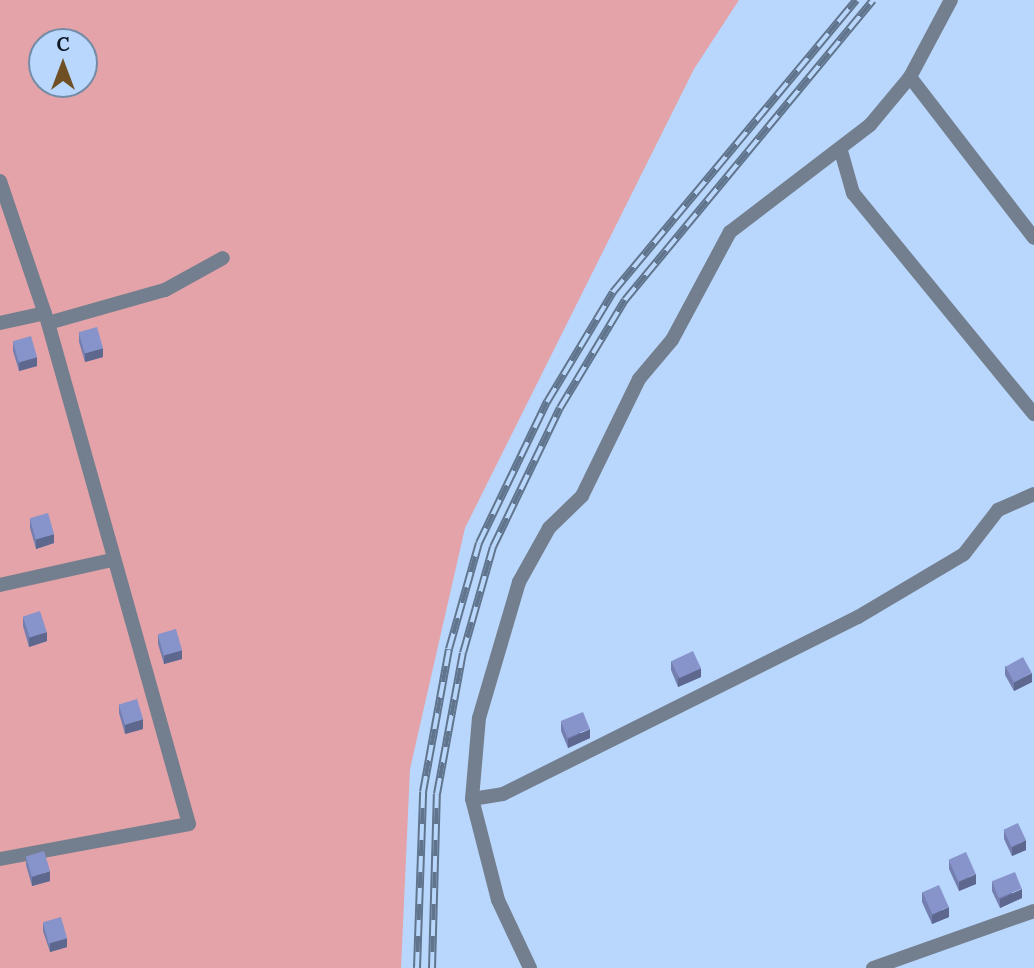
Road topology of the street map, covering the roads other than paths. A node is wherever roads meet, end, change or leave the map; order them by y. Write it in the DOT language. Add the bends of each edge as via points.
graph roads {
  1 [pos="951,0"];
  2 [pos="910,77"];
  3 [pos="841,151"];
  4 [pos="0,181"];
  5 [pos="1034,237"];
  6 [pos="223,258"];
  7 [pos="47,318"];
  8 [pos="0,323"];
  9 [pos="1034,414"];
  10 [pos="1034,494"];
  11 [pos="112,560"];
  12 [pos="0,585"];
  13 [pos="472,799"];
  14 [pos="0,859"];
  15 [pos="1034,911"];
  16 [pos="530,968"];
  17 [pos="873,968"];
  1 -- 2 [label="street"];
  2 -- 3 [label="street"];
  2 -- 5 [label="street"];
  3 -- 9 [label="street" via="853,193"];
  3 -- 13 [label="street" via="730,232 672,340 639,379 582,496 549,528 519,582 483,705"];
  4 -- 7 [label="street"];
  6 -- 7 [label="street" via="165,290"];
  7 -- 8 [label="street"];
  7 -- 11 [label="street"];
  10 -- 13 [label="street" via="998,510 964,554 858,617 503,794"];
  11 -- 12 [label="street"];
  11 -- 14 [label="street" via="189,824"];
  13 -- 16 [label="street" via="498,900"];
  15 -- 17 [label="street"];
}
